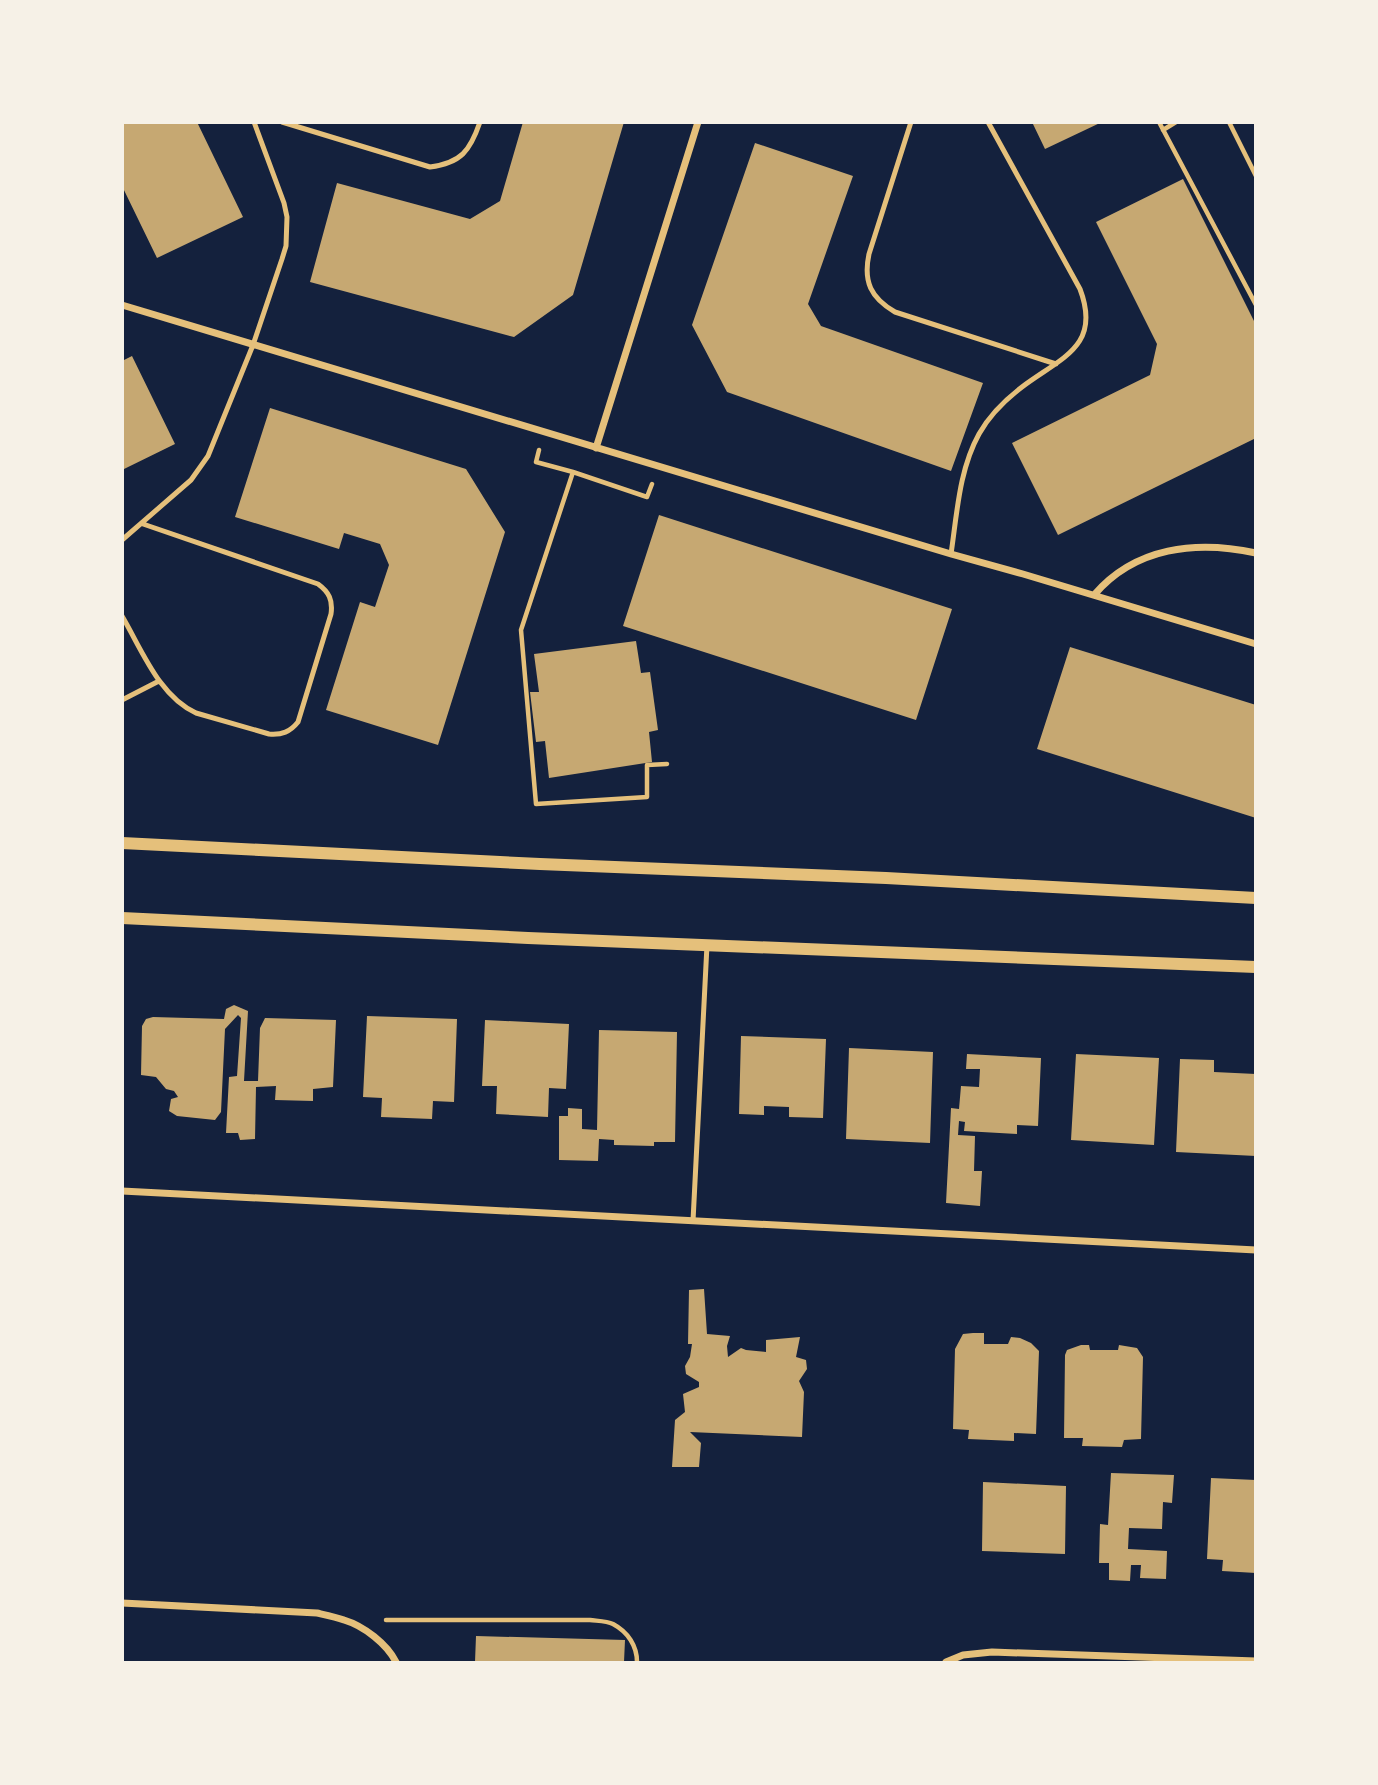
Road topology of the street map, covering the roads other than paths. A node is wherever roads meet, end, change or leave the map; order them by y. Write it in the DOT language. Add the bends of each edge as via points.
graph roads {
  1 [pos="254,122"];
  2 [pos="282,122"];
  3 [pos="480,122"];
  4 [pos="698,122"];
  5 [pos="911,122"];
  6 [pos="988,122"];
  7 [pos="122,305"];
  8 [pos="253,345"];
  9 [pos="1056,364"];
  10 [pos="596,448"];
  11 [pos="143,524"];
  12 [pos="122,540"];
  13 [pos="1255,553"];
  14 [pos="951,554"];
  15 [pos="1094,596"];
  16 [pos="122,616"];
  17 [pos="1255,644"];
  18 [pos="159,681"];
  19 [pos="122,700"];
  20 [pos="122,843"];
  21 [pos="1255,898"];
  22 [pos="122,918"];
  23 [pos="707,945"];
  24 [pos="1255,967"];
  25 [pos="122,1191"];
  26 [pos="693,1221"];
  27 [pos="1255,1250"];
  28 [pos="122,1603"];
  29 [pos="1255,1661"];
  30 [pos="396,1662"];
  31 [pos="946,1662"];
  1 -- 8 [label="lane" via="284,202 288,231"];
  2 -- 3 [label="lane" via="430,167 458,159 469,149"];
  4 -- 10 [label="street"];
  5 -- 9 [label="lane" via="866,268 874,295 895,312"];
  6 -- 9 [label="lane" via="1085,303 1087,317 1081,338 1069,356"];
  7 -- 8 [label="street"];
  8 -- 10 [label="street"];
  8 -- 11 [label="lane" via="208,456 191,481"];
  9 -- 14 [label="lane" via="1005,401 979,434 963,474"];
  10 -- 14 [label="street"];
  11 -- 12 [label="lane"];
  11 -- 18 [label="lane" via="318,584 331,596 332,605 301,714 285,733 269,734 196,713 177,702"];
  13 -- 15 [label="street" via="1203,546 1141,559 1103,584"];
  14 -- 15 [label="street"];
  15 -- 17 [label="street"];
  16 -- 18 [label="lane"];
  18 -- 19 [label="lane"];
  20 -- 21 [label="street"];
  22 -- 23 [label="street"];
  23 -- 24 [label="street"];
  23 -- 26 [label="lane"];
  25 -- 26 [label="street"];
  26 -- 27 [label="street"];
  28 -- 30 [label="street" via="317,1613 346,1620 373,1635"];
  29 -- 31 [label="street" via="992,1652"];
}
